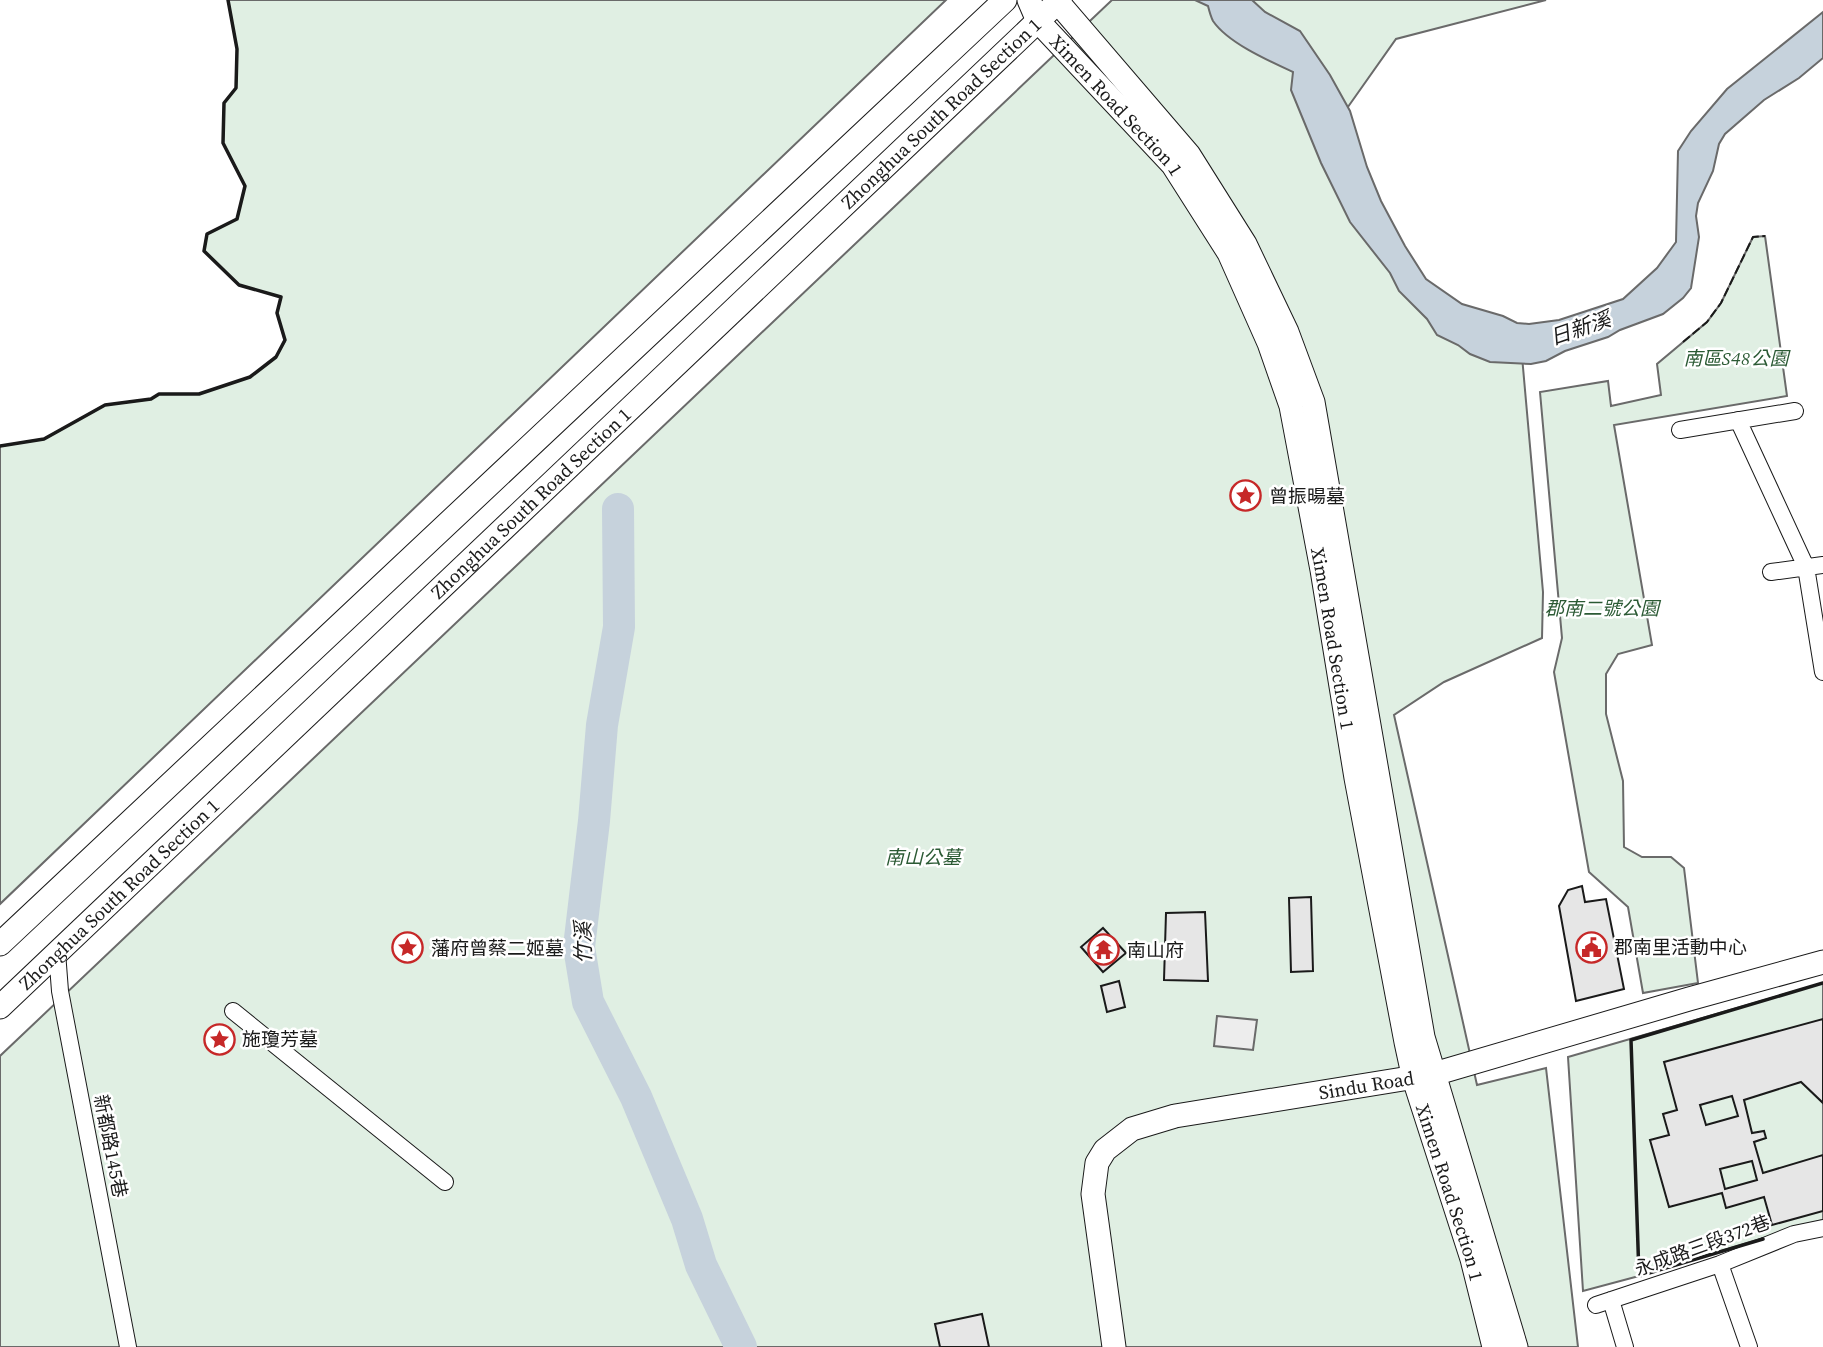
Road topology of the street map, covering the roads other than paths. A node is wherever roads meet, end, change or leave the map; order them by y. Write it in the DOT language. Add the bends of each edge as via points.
graph roads {
  1 [pos="1004,0"];
  2 [pos="1058,0"];
  3 [pos="1033,11"];
  4 [pos="1795,411"];
  5 [pos="1738,420"];
  6 [pos="1679,430"];
  7 [pos="1823,565"];
  8 [pos="1806,567"];
  9 [pos="1771,572"];
  10 [pos="1823,672"];
  11 [pos="0,944"];
  12 [pos="57,952"];
  13 [pos="1823,962"];
  14 [pos="0,1007"];
  15 [pos="233,1011"];
  16 [pos="1424,1076"];
  17 [pos="445,1182"];
  18 [pos="1823,1228"];
  19 [pos="1720,1264"];
  20 [pos="128,1347"];
  21 [pos="1114,1347"];
  22 [pos="1494,1347"];
  23 [pos="1516,1347"];
  24 [pos="1625,1347"];
  25 [pos="1749,1347"];
  1 -- 11 [label="street, Zhonghua South Road Section 1"];
  2 -- 3 [label="street, Zhonghua South Road Section 1"];
  2 -- 16 [label="street, Ximen Road Section 1" via="1189,155 1245,244 1287,332 1313,402 1423,1037"];
  3 -- 12 [label="street, Zhonghua South Road Section 1"];
  3 -- 16 [label="street, Ximen Road Section 1" via="1172,165 1229,253 1269,343 1291,406 1389,956"];
  4 -- 5 [label="street"];
  5 -- 6 [label="street"];
  5 -- 8 [label="street"];
  7 -- 8 [label="street"];
  8 -- 9 [label="street"];
  8 -- 10 [label="street"];
  12 -- 14 [label="street, Zhonghua South Road Section 1"];
  12 -- 20 [label="street, 新都路145巷" via="60,991"];
  13 -- 16 [label="street, Sindu Road"];
  15 -- 17 [label="street"];
  16 -- 21 [label="street, Sindu Road" via="1175,1116 1132,1129 1105,1150 1097,1163 1093,1194"];
  16 -- 22 [label="street, Ximen Road Section 1"];
  16 -- 23 [label="street, Ximen Road Section 1"];
  18 -- 19 [label="street, 永成路三段372巷" via="1794,1234"];
  19 -- 24 [label="street, 永成路三段372巷" via="1603,1302"];
  19 -- 25 [label="street"];
}
